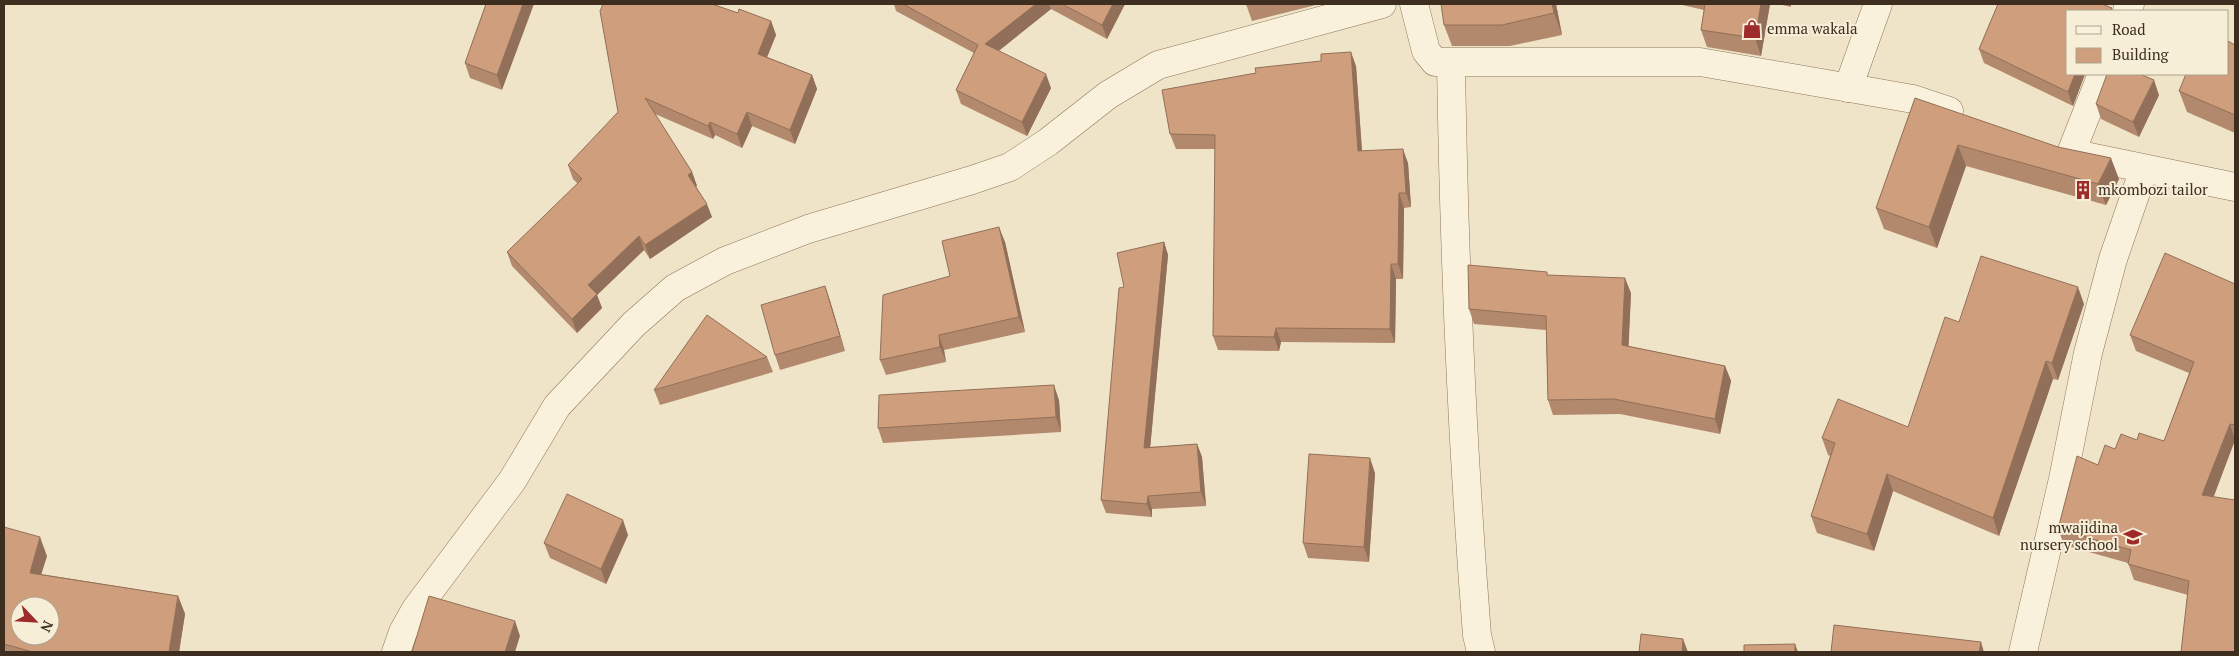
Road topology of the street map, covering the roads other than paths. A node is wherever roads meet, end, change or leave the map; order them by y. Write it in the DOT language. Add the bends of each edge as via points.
graph roads {
  1 [pos="1382,4"];
  2 [pos="1414,4"];
  3 [pos="1878,4"];
  4 [pos="1451,63"];
  5 [pos="2102,75"];
  6 [pos="1848,88"];
  7 [pos="1968,118"];
  8 [pos="2043,144"];
  9 [pos="2071,153"];
  10 [pos="2144,169"];
  11 [pos="2235,187"];
  12 [pos="396,652"];
  13 [pos="1481,652"];
  14 [pos="2023,652"];
  1 -- 12 [label="street" via="1158,65 1108,95 1048,142 1010,166 808,229 725,261 675,288 634,324 557,406 512,481 416,609"];
  2 -- 4 [label="street" via="1426,50 1435,62"];
  3 -- 6 [label="street"];
  4 -- 6 [label="street" via="1700,62"];
  4 -- 13 [label="street" via="1453,236 1465,479"];
  5 -- 9 [label="street"];
  6 -- 7 [label="street" via="1912,99"];
  8 -- 9 [label="street"];
  9 -- 10 [label="street"];
  10 -- 11 [label="street"];
  10 -- 14 [label="street" via="2113,258 2088,353"];
}
